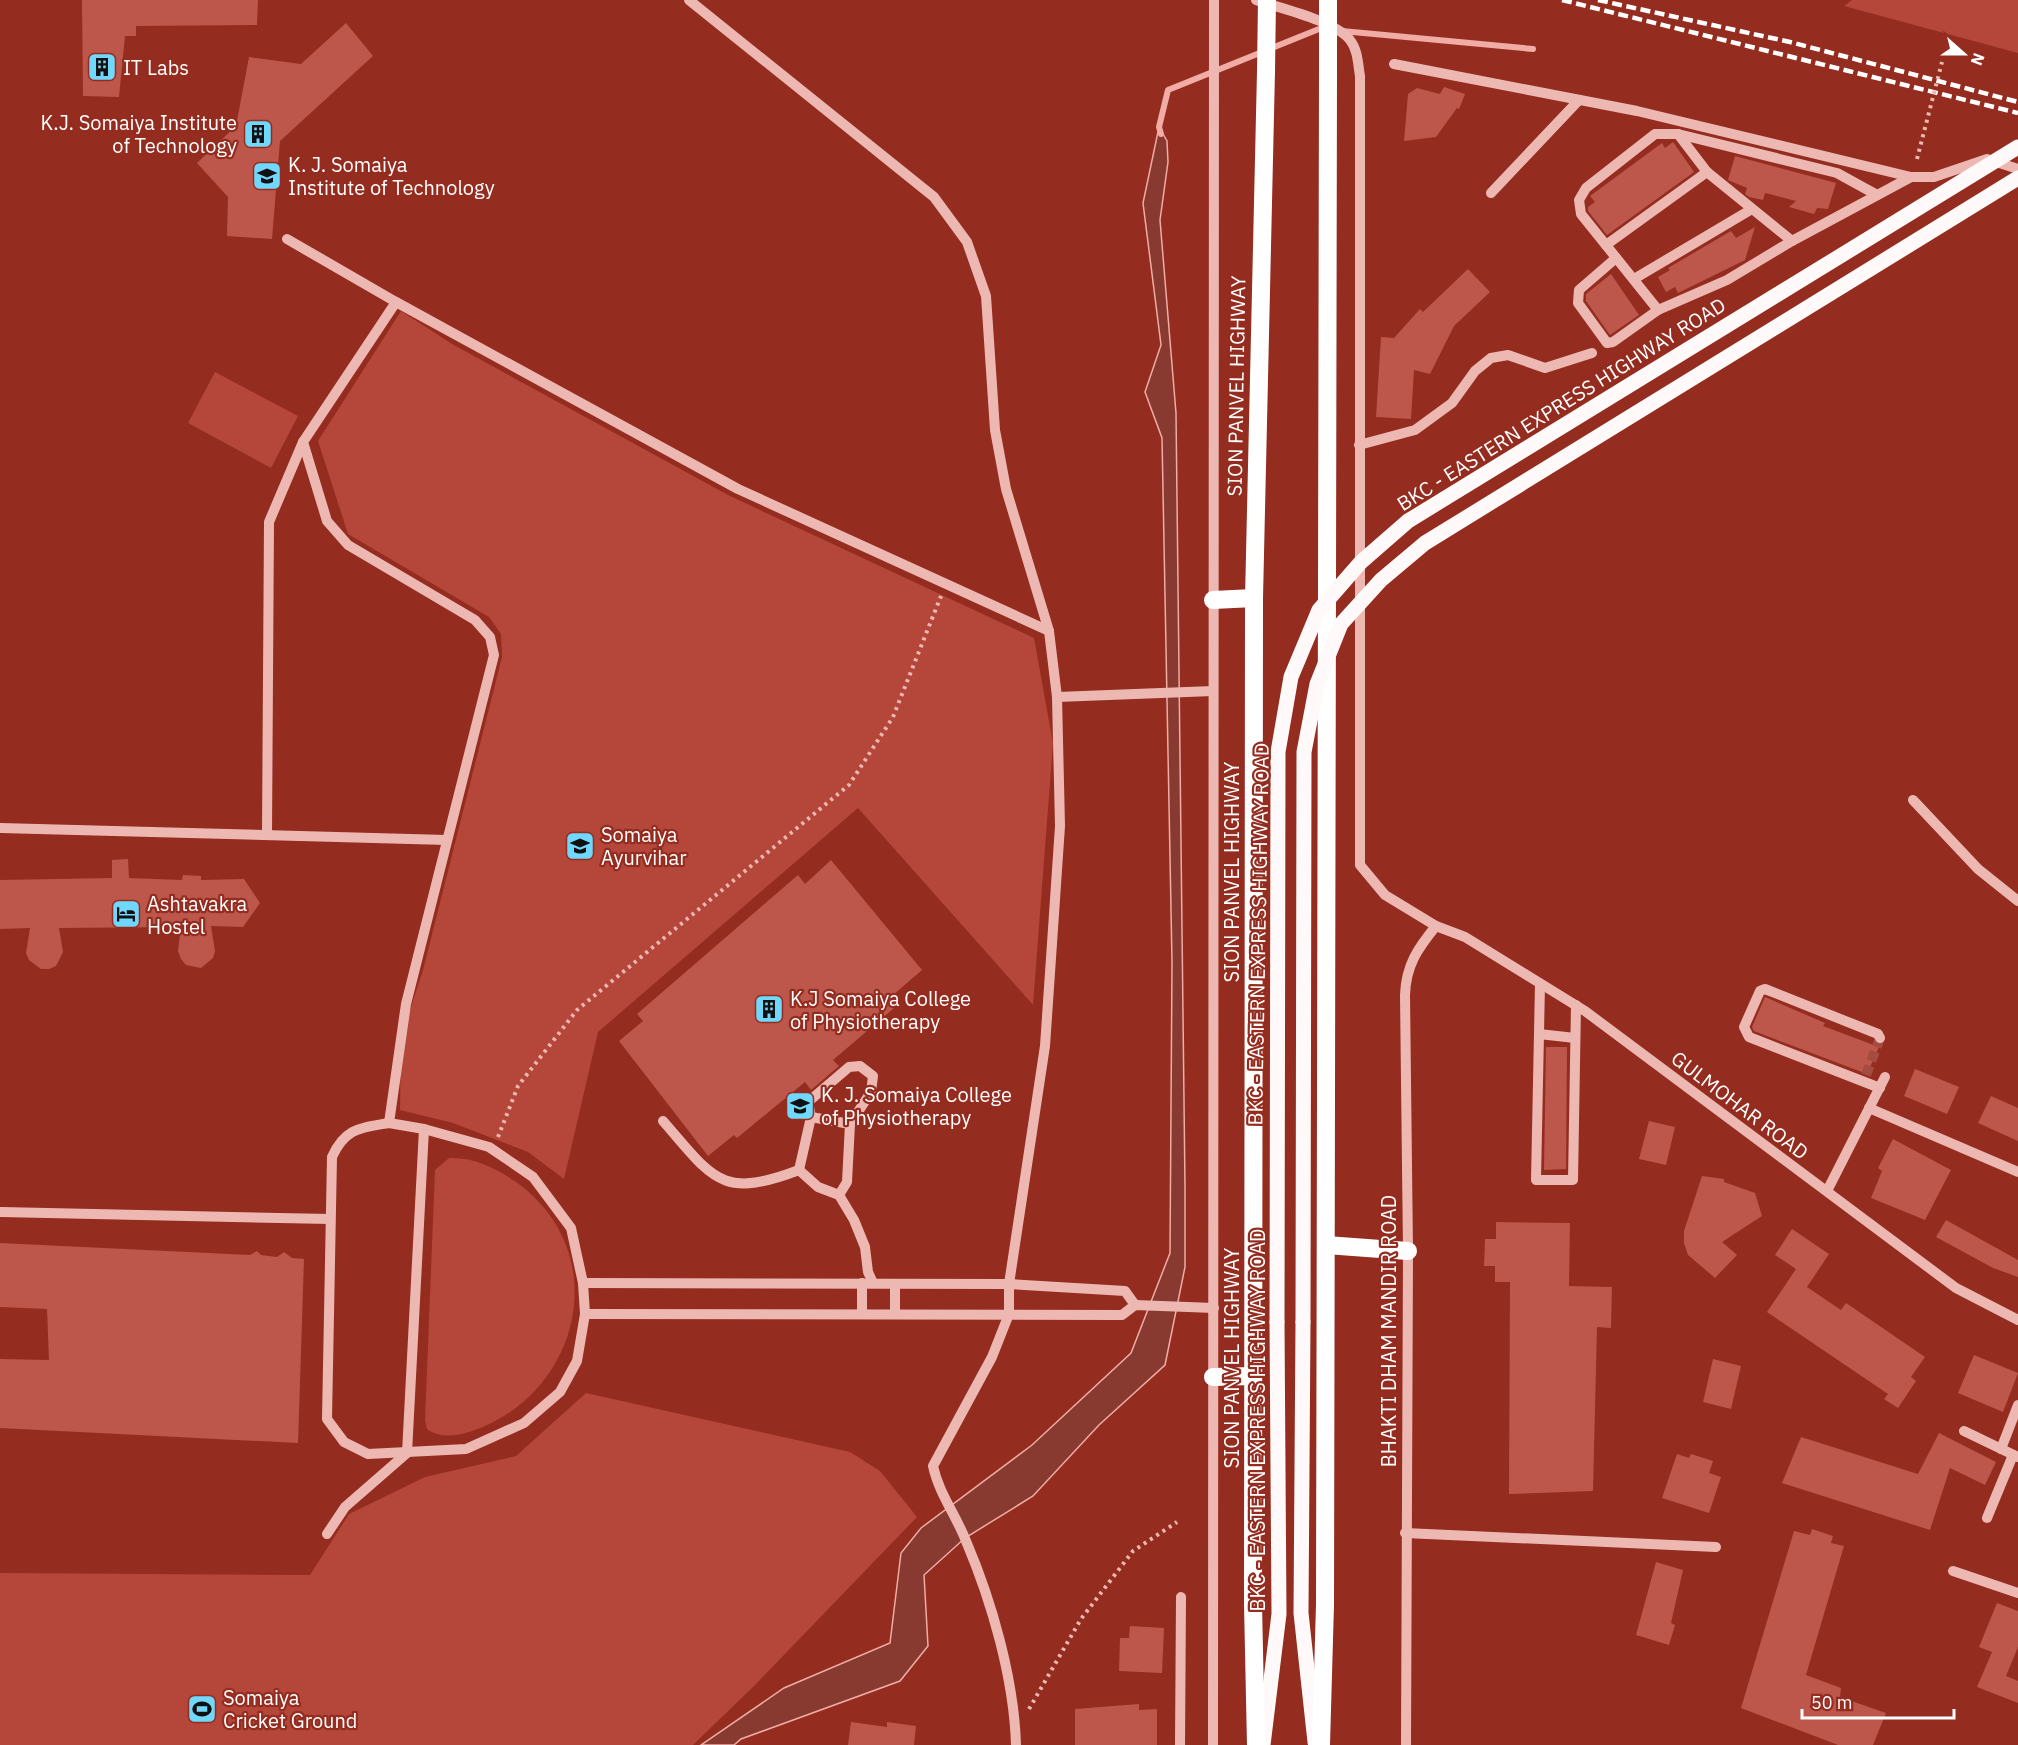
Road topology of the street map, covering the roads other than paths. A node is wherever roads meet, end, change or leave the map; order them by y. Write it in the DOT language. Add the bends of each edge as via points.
graph roads {
  1 [pos="689,0"];
  2 [pos="1214,0"];
  3 [pos="1256,0"];
  4 [pos="1267,0"];
  5 [pos="1328,0"];
  6 [pos="1394,64"];
  7 [pos="1580,100"];
  8 [pos="1678,134"];
  9 [pos="2018,147"];
  10 [pos="2018,169"];
  11 [pos="1707,172"];
  12 [pos="1911,177"];
  13 [pos="2018,178"];
  14 [pos="1491,193"];
  15 [pos="1876,195"];
  16 [pos="1752,210"];
  17 [pos="286,239"];
  18 [pos="1792,241"];
  19 [pos="1606,245"];
  20 [pos="1616,258"];
  21 [pos="1634,279"];
  22 [pos="396,302"];
  23 [pos="1658,310"];
  24 [pos="1592,353"];
  25 [pos="303,442"];
  26 [pos="1359,445"];
  27 [pos="1254,598"];
  28 [pos="1213,600"];
  29 [pos="1050,631"];
  30 [pos="1213,691"];
  31 [pos="1057,697"];
  32 [pos="1914,800"];
  33 [pos="0,828"];
  34 [pos="267,834"];
  35 [pos="447,840"];
  36 [pos="2018,901"];
  37 [pos="1436,926"];
  38 [pos="1540,984"];
  39 [pos="1576,1005"];
  40 [pos="1539,1034"];
  41 [pos="1575,1038"];
  42 [pos="1880,1038"];
  43 [pos="1885,1077"];
  44 [pos="1880,1088"];
  45 [pos="1869,1108"];
  46 [pos="811,1118"];
  47 [pos="663,1121"];
  48 [pos="389,1123"];
  49 [pos="850,1124"];
  50 [pos="424,1129"];
  51 [pos="799,1170"];
  52 [pos="2018,1172"];
  53 [pos="1827,1191"];
  54 [pos="839,1195"];
  55 [pos="1,1212"];
  56 [pos="330,1219"];
  57 [pos="1326,1245"];
  58 [pos="1408,1251"];
  59 [pos="583,1283"];
  60 [pos="867,1283"];
  61 [pos="895,1284"];
  62 [pos="1009,1284"];
  63 [pos="1139,1305"];
  64 [pos="1214,1308"];
  65 [pos="585,1314"];
  66 [pos="862,1314"];
  67 [pos="895,1314"];
  68 [pos="1009,1314"];
  69 [pos="2018,1320"];
  70 [pos="1253,1376"];
  71 [pos="1213,1377"];
  72 [pos="2018,1405"];
  73 [pos="1964,1431"];
  74 [pos="2001,1449"];
  75 [pos="407,1453"];
  76 [pos="2015,1456"];
  77 [pos="1987,1518"];
  78 [pos="1405,1533"];
  79 [pos="327,1534"];
  80 [pos="1716,1547"];
  81 [pos="1953,1570"];
  82 [pos="2018,1593"];
  83 [pos="1181,1596"];
  84 [pos="1016,1741"];
  85 [pos="1180,1745"];
  86 [pos="1213,1745"];
  87 [pos="1256,1745"];
  88 [pos="1263,1745"];
  89 [pos="1315,1745"];
  90 [pos="1321,1745"];
  91 [pos="1406,1745"];
  1 -- 29 [label="street" via="934,197 967,242 986,296 996,430 1006,489"];
  2 -- 28 [label="street"];
  3 -- 26 [label="street, GULMOHAR ROAD" via="1338,30 1351,41 1357,57"];
  4 -- 27 [label="highway, SION PANVEL HIGHWAY, bridge"];
  5 -- 57 [label="highway, bridge"];
  6 -- 7 [label="street"];
  7 -- 12 [label="street" via="1650,113"];
  7 -- 14 [label="street"];
  8 -- 11 [label="street"];
  8 -- 15 [label="street" via="1837,173"];
  8 -- 19 [label="street" via="1655,135 1586,188 1580,200 1581,214"];
  9 -- 88 [label="main road, BKC - EASTERN EXPRESS HIGHWAY ROAD, bridge" via="1408,521 1361,562 1318,610 1291,677 1278,752 1279,1614"];
  10 -- 12 [label="street" via="1987,159 1934,177"];
  11 -- 16 [label="street"];
  11 -- 19 [label="street"];
  12 -- 15 [label="street"];
  13 -- 89 [label="main road, bridge" via="1425,543 1381,580 1341,624 1317,684 1304,752 1301,1613"];
  15 -- 18 [label="street"];
  16 -- 18 [label="street"];
  16 -- 21 [label="street"];
  17 -- 22 [label="street"];
  18 -- 23 [label="street" via="1727,280"];
  19 -- 20 [label="street"];
  20 -- 21 [label="street"];
  20 -- 23 [label="street" via="1576,296 1604,341 1613,342"];
  21 -- 23 [label="street"];
  22 -- 25 [label="street"];
  22 -- 29 [label="street" via="738,489"];
  24 -- 26 [label="street" via="1545,368 1508,355 1491,358 1475,371 1452,403 1415,430"];
  25 -- 34 [label="street" via="269,522"];
  25 -- 35 [label="street" via="327,521 348,545 475,620 490,637 494,655"];
  26 -- 37 [label="street, GULMOHAR ROAD" via="1360,865 1384,895"];
  27 -- 28 [label="highway"];
  27 -- 70 [label="highway, SION PANVEL HIGHWAY"];
  28 -- 30 [label="street"];
  29 -- 31 [label="street"];
  30 -- 31 [label="street"];
  30 -- 64 [label="street"];
  31 -- 62 [label="street" via="1060,826 1045,1046"];
  32 -- 36 [label="street" via="1978,869"];
  33 -- 34 [label="street"];
  34 -- 35 [label="street"];
  35 -- 48 [label="street" via="406,1005"];
  37 -- 38 [label="street, GULMOHAR ROAD" via="1465,937"];
  37 -- 58 [label="street, BHAKTI DHAM MANDIR ROAD" via="1416,950 1405,980"];
  38 -- 39 [label="street, GULMOHAR ROAD"];
  38 -- 40 [label="street"];
  39 -- 41 [label="street"];
  39 -- 53 [label="street, GULMOHAR ROAD"];
  40 -- 41 [label="street"];
  40 -- 41 [label="street" via="1536,1180 1573,1180"];
  42 -- 44 [label="street" via="1765,989 1760,991 1744,1027 1749,1037"];
  43 -- 44 [label="street"];
  44 -- 45 [label="street"];
  45 -- 52 [label="street"];
  45 -- 53 [label="street"];
  46 -- 49 [label="street"];
  46 -- 49 [label="street" via="808,1102 849,1067 860,1066 873,1076 871,1092"];
  46 -- 51 [label="street"];
  47 -- 51 [label="street" via="709,1174 728,1182 748,1185"];
  48 -- 50 [label="street"];
  48 -- 56 [label="street" via="355,1129 339,1141 332,1157"];
  49 -- 54 [label="street" via="847,1182"];
  50 -- 59 [label="street" via="493,1150 533,1177 571,1228"];
  50 -- 75 [label="street"];
  51 -- 54 [label="street" via="818,1187"];
  53 -- 69 [label="street, GULMOHAR ROAD" via="1956,1288"];
  54 -- 60 [label="street" via="865,1247"];
  55 -- 56 [label="street"];
  56 -- 75 [label="street" via="327,1419 344,1442 368,1454"];
  57 -- 58 [label="highway"];
  57 -- 90 [label="highway"];
  58 -- 78 [label="street, BHAKTI DHAM MANDIR ROAD"];
  59 -- 60 [label="street"];
  59 -- 65 [label="street"];
  60 -- 61 [label="street"];
  60 -- 66 [label="street"];
  61 -- 62 [label="street"];
  61 -- 67 [label="street"];
  62 -- 63 [label="street" via="1125,1291"];
  62 -- 68 [label="street"];
  63 -- 64 [label="street"];
  63 -- 68 [label="street" via="1122,1315"];
  64 -- 71 [label="street"];
  65 -- 66 [label="street"];
  65 -- 75 [label="street" via="576,1361 560,1392 524,1423 466,1449"];
  66 -- 67 [label="street"];
  67 -- 68 [label="street"];
  68 -- 84 [label="street" via="992,1357 933,1466 937,1483 965,1538 1002,1649"];
  70 -- 71 [label="highway"];
  70 -- 87 [label="highway, SION PANVEL HIGHWAY"];
  71 -- 86 [label="street"];
  72 -- 74 [label="street"];
  73 -- 74 [label="street"];
  74 -- 76 [label="street"];
  75 -- 79 [label="street" via="345,1507"];
  76 -- 77 [label="street"];
  78 -- 80 [label="street"];
  78 -- 91 [label="street, BHAKTI DHAM MANDIR ROAD"];
  81 -- 82 [label="street"];
  83 -- 85 [label="street"];
}
